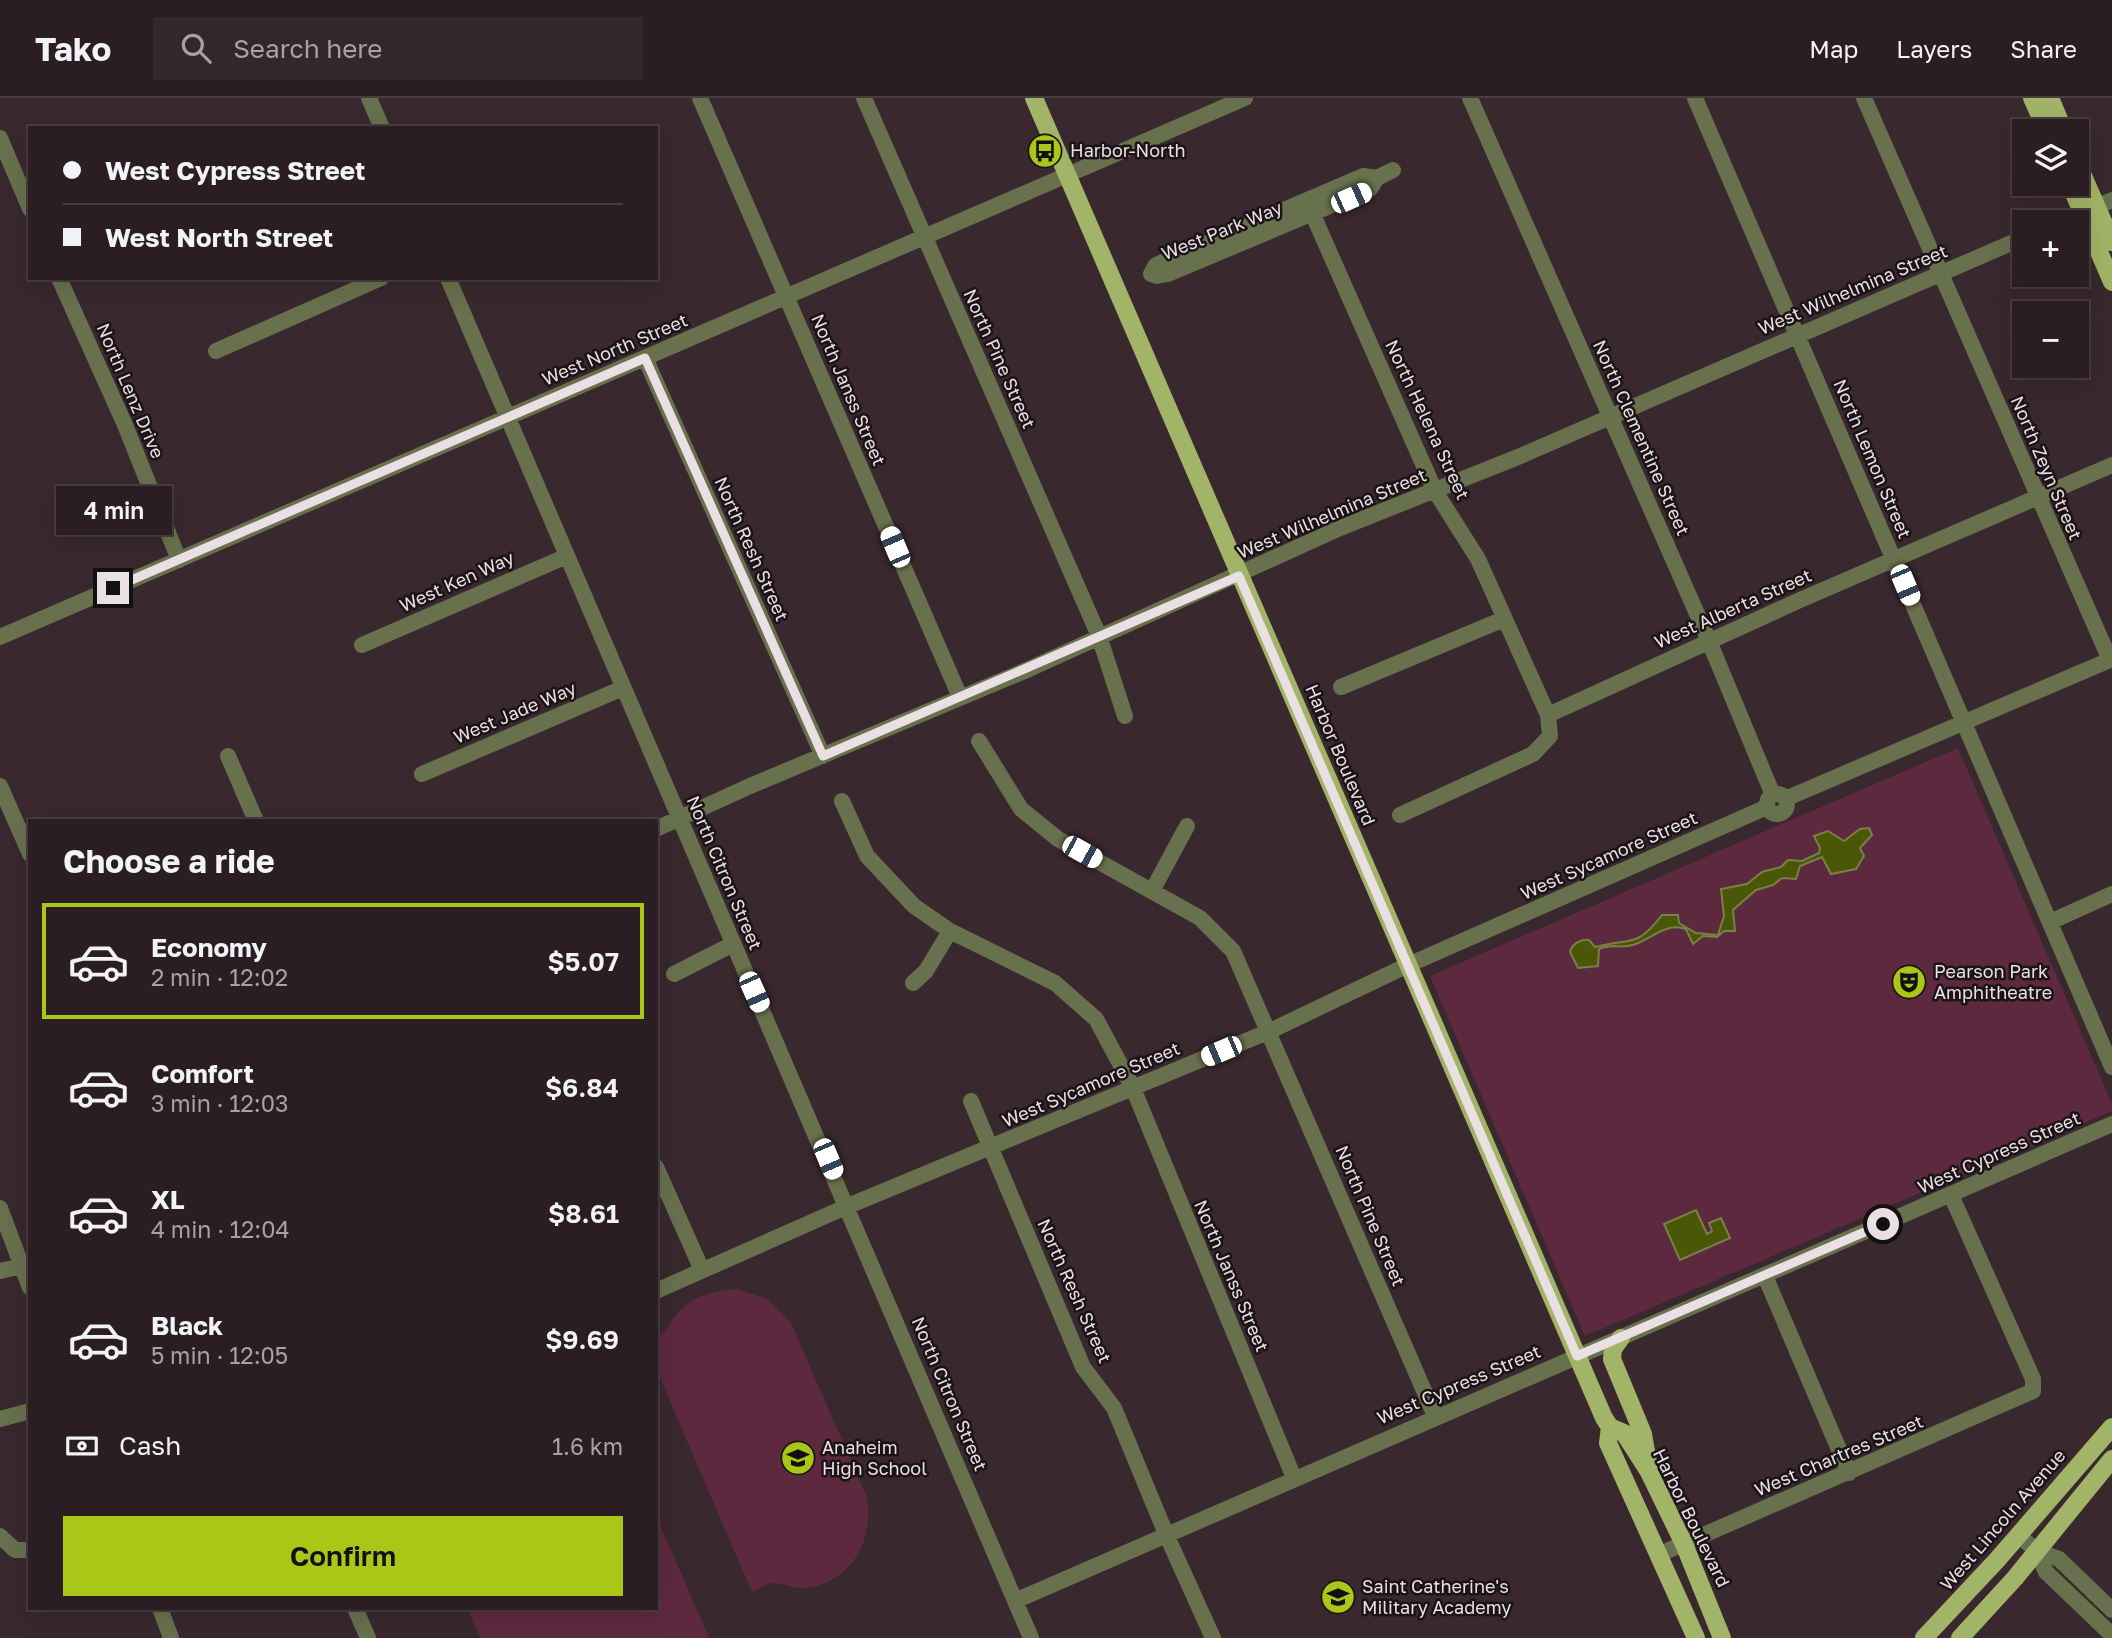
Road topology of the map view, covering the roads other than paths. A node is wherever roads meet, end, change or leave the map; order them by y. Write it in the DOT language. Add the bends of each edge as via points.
graph roads {
  1 [pos="369,98"];
  2 [pos="700,98"];
  3 [pos="864,98"];
  4 [pos="1034,98"];
  5 [pos="1201,98"];
  6 [pos="1245,98"];
  7 [pos="1470,98"];
  8 [pos="1695,98"];
  9 [pos="1864,98"];
  10 [pos="2032,98"];
  11 [pos="2050,98"];
  12 [pos="1208,114"];
  13 [pos="2042,119"];
  14 [pos="2059,119"];
  15 [pos="381,126"];
  16 [pos="0,138"];
  17 [pos="1393,170"];
  18 [pos="1068,175"];
  19 [pos="1377,178"];
  20 [pos="2089,188"];
  21 [pos="28,204"];
  22 [pos="2097,206"];
  23 [pos="1313,215"];
  24 [pos="924,237"];
  25 [pos="2112,242"];
  26 [pos="2012,243"];
  27 [pos="1942,273"];
  28 [pos="60,280"];
  29 [pos="376,280"];
  30 [pos="448,280"];
  31 [pos="2112,282"];
  32 [pos="786,297"];
  33 [pos="1798,336"];
  34 [pos="216,351"];
  35 [pos="645,358"];
  36 [pos="1609,415"];
  37 [pos="508,417"];
  38 [pos="2112,465"];
  39 [pos="1435,491"];
  40 [pos="2038,498"];
  41 [pos="567,556"];
  42 [pos="179,560"];
  43 [pos="1894,560"];
  44 [pos="1239,576"];
  45 [pos="1504,620"];
  46 [pos="1099,636"];
  47 [pos="0,637"];
  48 [pos="1709,641"];
  49 [pos="362,645"];
  50 [pos="2111,660"];
  51 [pos="1341,687"];
  52 [pos="623,688"];
  53 [pos="960,697"];
  54 [pos="1548,715"];
  55 [pos="1125,716"];
  56 [pos="1964,722"];
  57 [pos="979,741"];
  58 [pos="228,756"];
  59 [pos="823,756"];
  60 [pos="422,775"];
  61 [pos="0,786"];
  62 [pos="1775,800"];
  63 [pos="842,801"];
  64 [pos="1400,815"];
  65 [pos="255,819"];
  66 [pos="679,819"];
  67 [pos="1187,826"];
  68 [pos="658,828"];
  69 [pos="28,850"];
  70 [pos="1152,891"];
  71 [pos="2112,894"];
  72 [pos="2050,922"];
  73 [pos="950,931"];
  74 [pos="733,944"];
  75 [pos="1408,964"];
  76 [pos="674,974"];
  77 [pos="913,983"];
  78 [pos="1270,1031"];
  79 [pos="2112,1067"];
  80 [pos="1133,1088"];
  81 [pos="971,1101"];
  82 [pos="2112,1124"];
  83 [pos="990,1149"];
  84 [pos="658,1171"];
  85 [pos="1951,1195"];
  86 [pos="848,1206"];
  87 [pos="0,1208"];
  88 [pos="27,1264"];
  89 [pos="702,1270"];
  90 [pos="0,1271"];
  91 [pos="1765,1276"];
  92 [pos="658,1290"];
  93 [pos="1621,1338"];
  94 [pos="1577,1356"];
  95 [pos="28,1412"];
  96 [pos="1436,1416"];
  97 [pos="0,1419"];
  98 [pos="1610,1427"];
  99 [pos="2112,1427"];
  100 [pos="2112,1459"];
  101 [pos="1649,1472"];
  102 [pos="1849,1472"];
  103 [pos="1294,1478"];
  104 [pos="1166,1534"];
  105 [pos="2018,1535"];
  106 [pos="0,1536"];
  107 [pos="1684,1544"];
  108 [pos="28,1550"];
  109 [pos="2036,1551"];
  110 [pos="1660,1554"];
  111 [pos="1015,1601"];
  112 [pos="161,1610"];
  113 [pos="356,1610"];
  114 [pos="2112,1610"];
  115 [pos="2107,1630"];
  116 [pos="171,1638"];
  117 [pos="368,1638"];
  118 [pos="1031,1638"];
  119 [pos="1213,1638"];
  120 [pos="1696,1638"];
  121 [pos="1723,1638"];
  122 [pos="1924,1638"];
  123 [pos="1960,1638"];
  1 -- 15 [label="street"];
  2 -- 32 [label="street, North Janss Street"];
  3 -- 24 [label="street, North Pine Street"];
  4 -- 18 [label="main road, Harbor Boulevard"];
  5 -- 12 [label="street"];
  6 -- 12 [label="street, West North Street"];
  7 -- 36 [label="street, North Clementine Street"];
  8 -- 33 [label="street, North Lemon Street"];
  9 -- 27 [label="street, North Zeyn Street"];
  10 -- 13 [label="main road"];
  11 -- 14 [label="main road"];
  12 -- 18 [label="street, West North Street"];
  16 -- 21 [label="street"];
  17 -- 19 [label="street, West Park Way"];
  18 -- 24 [label="street, West North Street"];
  18 -- 44 [label="main road, Harbor Boulevard"];
  19 -- 23 [label="street, West Park Way" via="1370,190"];
  19 -- 23 [label="street, West Park Way" via="1363,176 1156,265 1151,274 1168,274"];
  20 -- 22 [label="main road"];
  22 -- 25 [label="main road"];
  22 -- 31 [label="main road"];
  23 -- 39 [label="street, North Helena Street"];
  24 -- 32 [label="street, West North Street"];
  24 -- 46 [label="street, North Pine Street"];
  26 -- 27 [label="street, West Wilhelmina Street"];
  27 -- 33 [label="street, West Wilhelmina Street"];
  27 -- 40 [label="street, North Zeyn Street"];
  28 -- 42 [label="street, North Lenz Drive"];
  29 -- 34 [label="street"];
  30 -- 37 [label="street, North Citron Street"];
  32 -- 35 [label="street, West North Street"];
  32 -- 53 [label="street, North Janss Street"];
  33 -- 36 [label="street, West Wilhelmina Street"];
  33 -- 43 [label="street, North Lemon Street"];
  35 -- 37 [label="street, West North Street"];
  35 -- 59 [label="street, North Resh Street"];
  36 -- 39 [label="street, West Wilhelmina Street"];
  36 -- 48 [label="street, North Clementine Street"];
  37 -- 41 [label="street, North Citron Street"];
  37 -- 42 [label="street, West North Street"];
  38 -- 40 [label="street, West Alberta Street"];
  39 -- 44 [label="street, West Wilhelmina Street" via="1340,528"];
  39 -- 45 [label="street, North Helena Street" via="1478,559"];
  40 -- 43 [label="street, West Alberta Street"];
  40 -- 50 [label="street, North Zeyn Street"];
  41 -- 49 [label="street, West Ken Way"];
  41 -- 52 [label="street, North Citron Street"];
  42 -- 47 [label="street, West North Street"];
  43 -- 48 [label="street, West Alberta Street"];
  43 -- 56 [label="street, North Lemon Street"];
  44 -- 46 [label="street, West Wilhelmina Street"];
  44 -- 75 [label="main road, Harbor Boulevard"];
  45 -- 51 [label="street"];
  45 -- 54 [label="street, North Helena Street"];
  46 -- 53 [label="street, West Wilhelmina Street"];
  46 -- 55 [label="street, North Pine Street"];
  48 -- 54 [label="street, West Alberta Street"];
  48 -- 62 [label="street, North Clementine Street"];
  50 -- 56 [label="street, West Sycamore Street"];
  52 -- 60 [label="street, West Jade Way"];
  52 -- 66 [label="street, North Citron Street"];
  53 -- 59 [label="street, West Wilhelmina Street"];
  54 -- 64 [label="street" via="1550,736 1533,754"];
  56 -- 62 [label="street, West Sycamore Street"];
  56 -- 72 [label="street, North Lemon Street"];
  57 -- 70 [label="street, North Pine Street" via="1021,809 1058,839"];
  58 -- 65 [label="street"];
  59 -- 66 [label="street, West Wilhelmina Street"];
  61 -- 69 [label="street"];
  62 -- 75 [label="street, West Sycamore Street"];
  63 -- 73 [label="street, North Janss Street" via="853,830 884,877"];
  66 -- 68 [label="street, West Wilhelmina Street"];
  66 -- 74 [label="street, North Citron Street"];
  67 -- 70 [label="street"];
  70 -- 78 [label="street, North Pine Street" via="1200,918 1233,951"];
  71 -- 72 [label="street"];
  72 -- 79 [label="street, North Lemon Street"];
  73 -- 77 [label="street" via="926,971"];
  73 -- 80 [label="street, North Janss Street" via="1055,983 1096,1019"];
  74 -- 76 [label="street"];
  74 -- 86 [label="street, North Citron Street"];
  75 -- 78 [label="street, West Sycamore Street"];
  75 -- 94 [label="main road, Harbor Boulevard"];
  78 -- 80 [label="street, West Sycamore Street"];
  78 -- 96 [label="street, North Pine Street"];
  80 -- 83 [label="street, West Sycamore Street"];
  80 -- 103 [label="street, North Janss Street"];
  81 -- 83 [label="street, North Resh Street"];
  82 -- 85 [label="street, West Cypress Street"];
  83 -- 86 [label="street, West Sycamore Street"];
  83 -- 104 [label="street, North Resh Street" via="1083,1367 1114,1408"];
  84 -- 89 [label="street"];
  85 -- 91 [label="street, West Cypress Street"];
  85 -- 102 [label="street, West Chartres Street" via="2033,1380 2033,1391"];
  86 -- 89 [label="street, West Sycamore Street"];
  86 -- 111 [label="street, North Citron Street"];
  87 -- 88 [label="street"];
  88 -- 90 [label="street"];
  89 -- 92 [label="street, West Sycamore Street"];
  91 -- 93 [label="street, West Cypress Street"];
  91 -- 102 [label="street"];
  93 -- 94 [label="street, West Cypress Street"];
  93 -- 101 [label="main road" via="1612,1359 1643,1434"];
  94 -- 96 [label="street, West Cypress Street"];
  94 -- 98 [label="main road, Harbor Boulevard"];
  95 -- 97 [label="street"];
  96 -- 103 [label="street, West Cypress Street"];
  98 -- 101 [label="main road, Harbor Boulevard" via="1624,1433"];
  98 -- 110 [label="main road, Harbor Boulevard" via="1608,1443"];
  99 -- 105 [label="main road, West Lincoln Avenue"];
  100 -- 109 [label="main road"];
  101 -- 107 [label="main road, Harbor Boulevard"];
  102 -- 107 [label="street, West Chartres Street"];
  103 -- 104 [label="street, West Cypress Street"];
  104 -- 111 [label="street, West Cypress Street"];
  104 -- 119 [label="street, North Resh Street"];
  105 -- 109 [label="street"];
  105 -- 122 [label="main road, West Lincoln Avenue"];
  106 -- 108 [label="street" via="15,1550"];
  107 -- 110 [label="street, West Chartres Street"];
  107 -- 121 [label="main road, Harbor Boulevard"];
  109 -- 114 [label="street" via="2059,1559"];
  109 -- 115 [label="street" via="2046,1573"];
  109 -- 123 [label="main road"];
  110 -- 120 [label="main road, Harbor Boulevard"];
  111 -- 118 [label="street, North Citron Street"];
  112 -- 116 [label="street"];
  113 -- 117 [label="street"];
}
